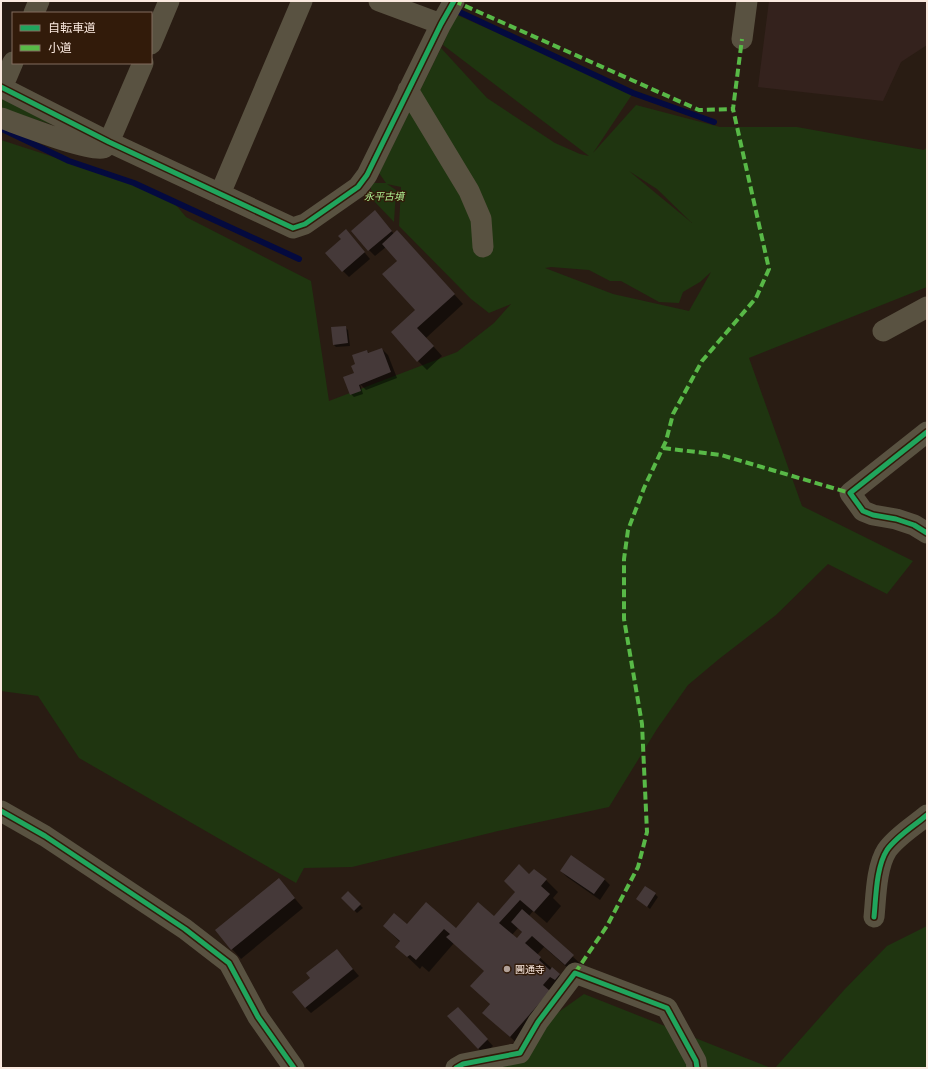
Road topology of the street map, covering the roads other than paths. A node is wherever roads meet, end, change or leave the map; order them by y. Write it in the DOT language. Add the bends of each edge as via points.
graph roads {
  1 [pos="39,1"];
  2 [pos="169,1"];
  3 [pos="302,1"];
  4 [pos="379,1"];
  5 [pos="454,1"];
  6 [pos="747,1"];
  7 [pos="34,12"];
  8 [pos="441,24"];
  9 [pos="742,39"];
  10 [pos="152,42"];
  11 [pos="12,64"];
  12 [pos="143,64"];
  13 [pos="1,87"];
  14 [pos="408,90"];
  15 [pos="1,118"];
  16 [pos="109,142"];
  17 [pos="220,194"];
  18 [pos="483,247"];
  19 [pos="927,307"];
  20 [pos="883,331"];
  21 [pos="927,432"];
  22 [pos="927,533"];
  23 [pos="1,811"];
  24 [pos="927,815"];
  25 [pos="874,917"];
  26 [pos="294,1068"];
  27 [pos="456,1068"];
  28 [pos="697,1068"];
  1 -- 7 [label="street"];
  2 -- 10 [label="street"];
  3 -- 17 [label="street"];
  4 -- 8 [label="street"];
  5 -- 8 [label="street"];
  6 -- 9 [label="street"];
  8 -- 14 [label="street"];
  11 -- 13 [label="street"];
  12 -- 16 [label="street"];
  13 -- 16 [label="street"];
  14 -- 17 [label="street" via="367,175 358,187 305,224 293,228"];
  14 -- 18 [label="street" via="469,191 481,219"];
  15 -- 16 [label="street" via="85,146 102,149"];
  16 -- 17 [label="street"];
  19 -- 20 [label="street"];
  21 -- 22 [label="street" via="850,493 863,511 914,524"];
  23 -- 26 [label="street" via="45,836 185,929 229,962 258,1017"];
  24 -- 25 [label="street" via="887,850 879,870"];
  27 -- 28 [label="street" via="463,1064 520,1052 538,1022 575,973 667,1008 696,1061"];
}
